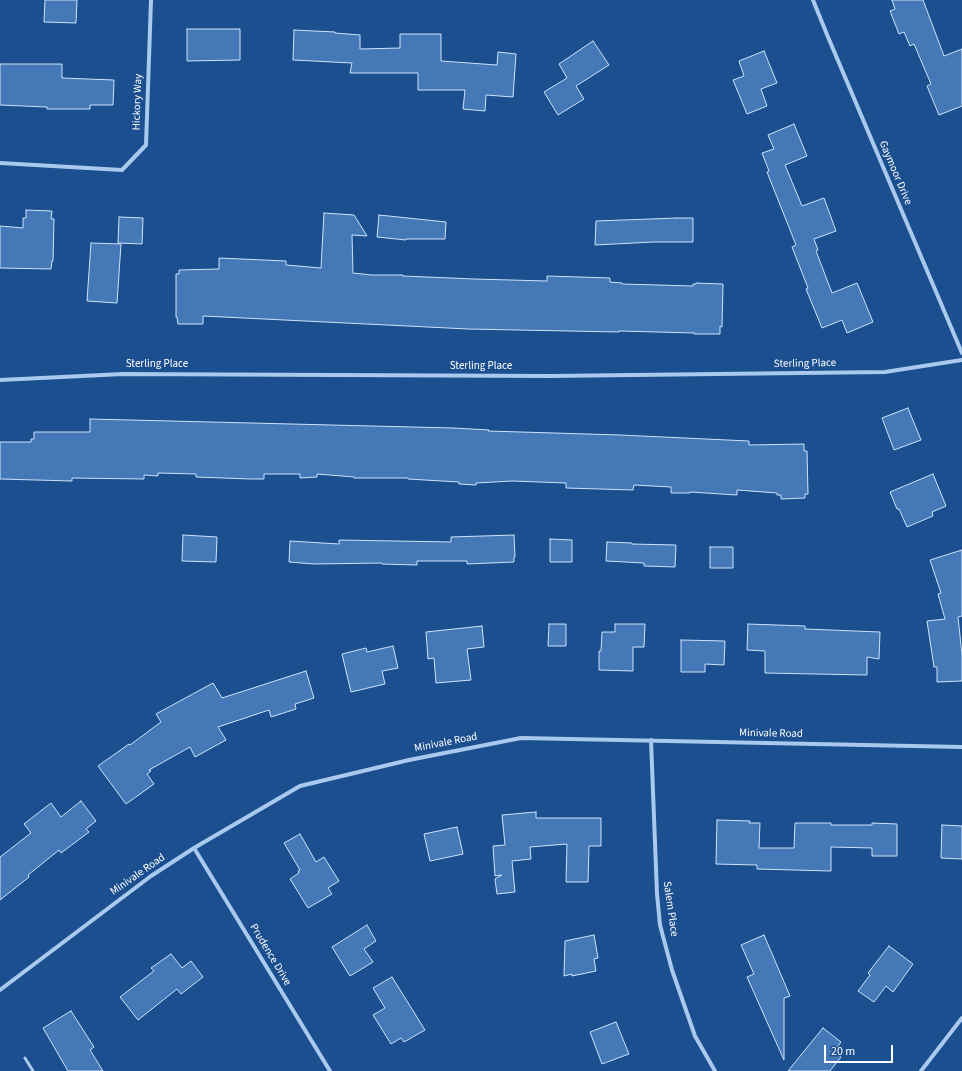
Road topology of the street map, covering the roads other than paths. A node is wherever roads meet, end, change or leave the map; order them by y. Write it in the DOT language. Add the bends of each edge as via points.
graph roads {
  1 [pos="151,0"];
  2 [pos="813,0"];
  3 [pos="0,163"];
  4 [pos="962,353"];
  5 [pos="962,360"];
  6 [pos="0,380"];
  7 [pos="651,740"];
  8 [pos="962,747"];
  9 [pos="194,848"];
  10 [pos="0,990"];
  11 [pos="962,1018"];
  12 [pos="25,1058"];
  13 [pos="33,1071"];
  14 [pos="330,1071"];
  15 [pos="715,1071"];
  16 [pos="921,1071"];
  1 -- 3 [label="street, Hickory Way" via="146,145 122,170"];
  2 -- 4 [label="street, Gaymoor Drive"];
  5 -- 6 [label="street, Sterling Place" via="885,372 549,376 123,374"];
  7 -- 8 [label="street, Minivale Road"];
  7 -- 9 [label="street, Minivale Road" via="521,738 409,760 300,786"];
  7 -- 15 [label="street, Salem Place" via="660,925 672,970 695,1036"];
  9 -- 10 [label="street, Minivale Road" via="151,876"];
  9 -- 14 [label="street, Prudence Drive"];
  11 -- 16 [label="street"];
  12 -- 13 [label="lane"];
}
